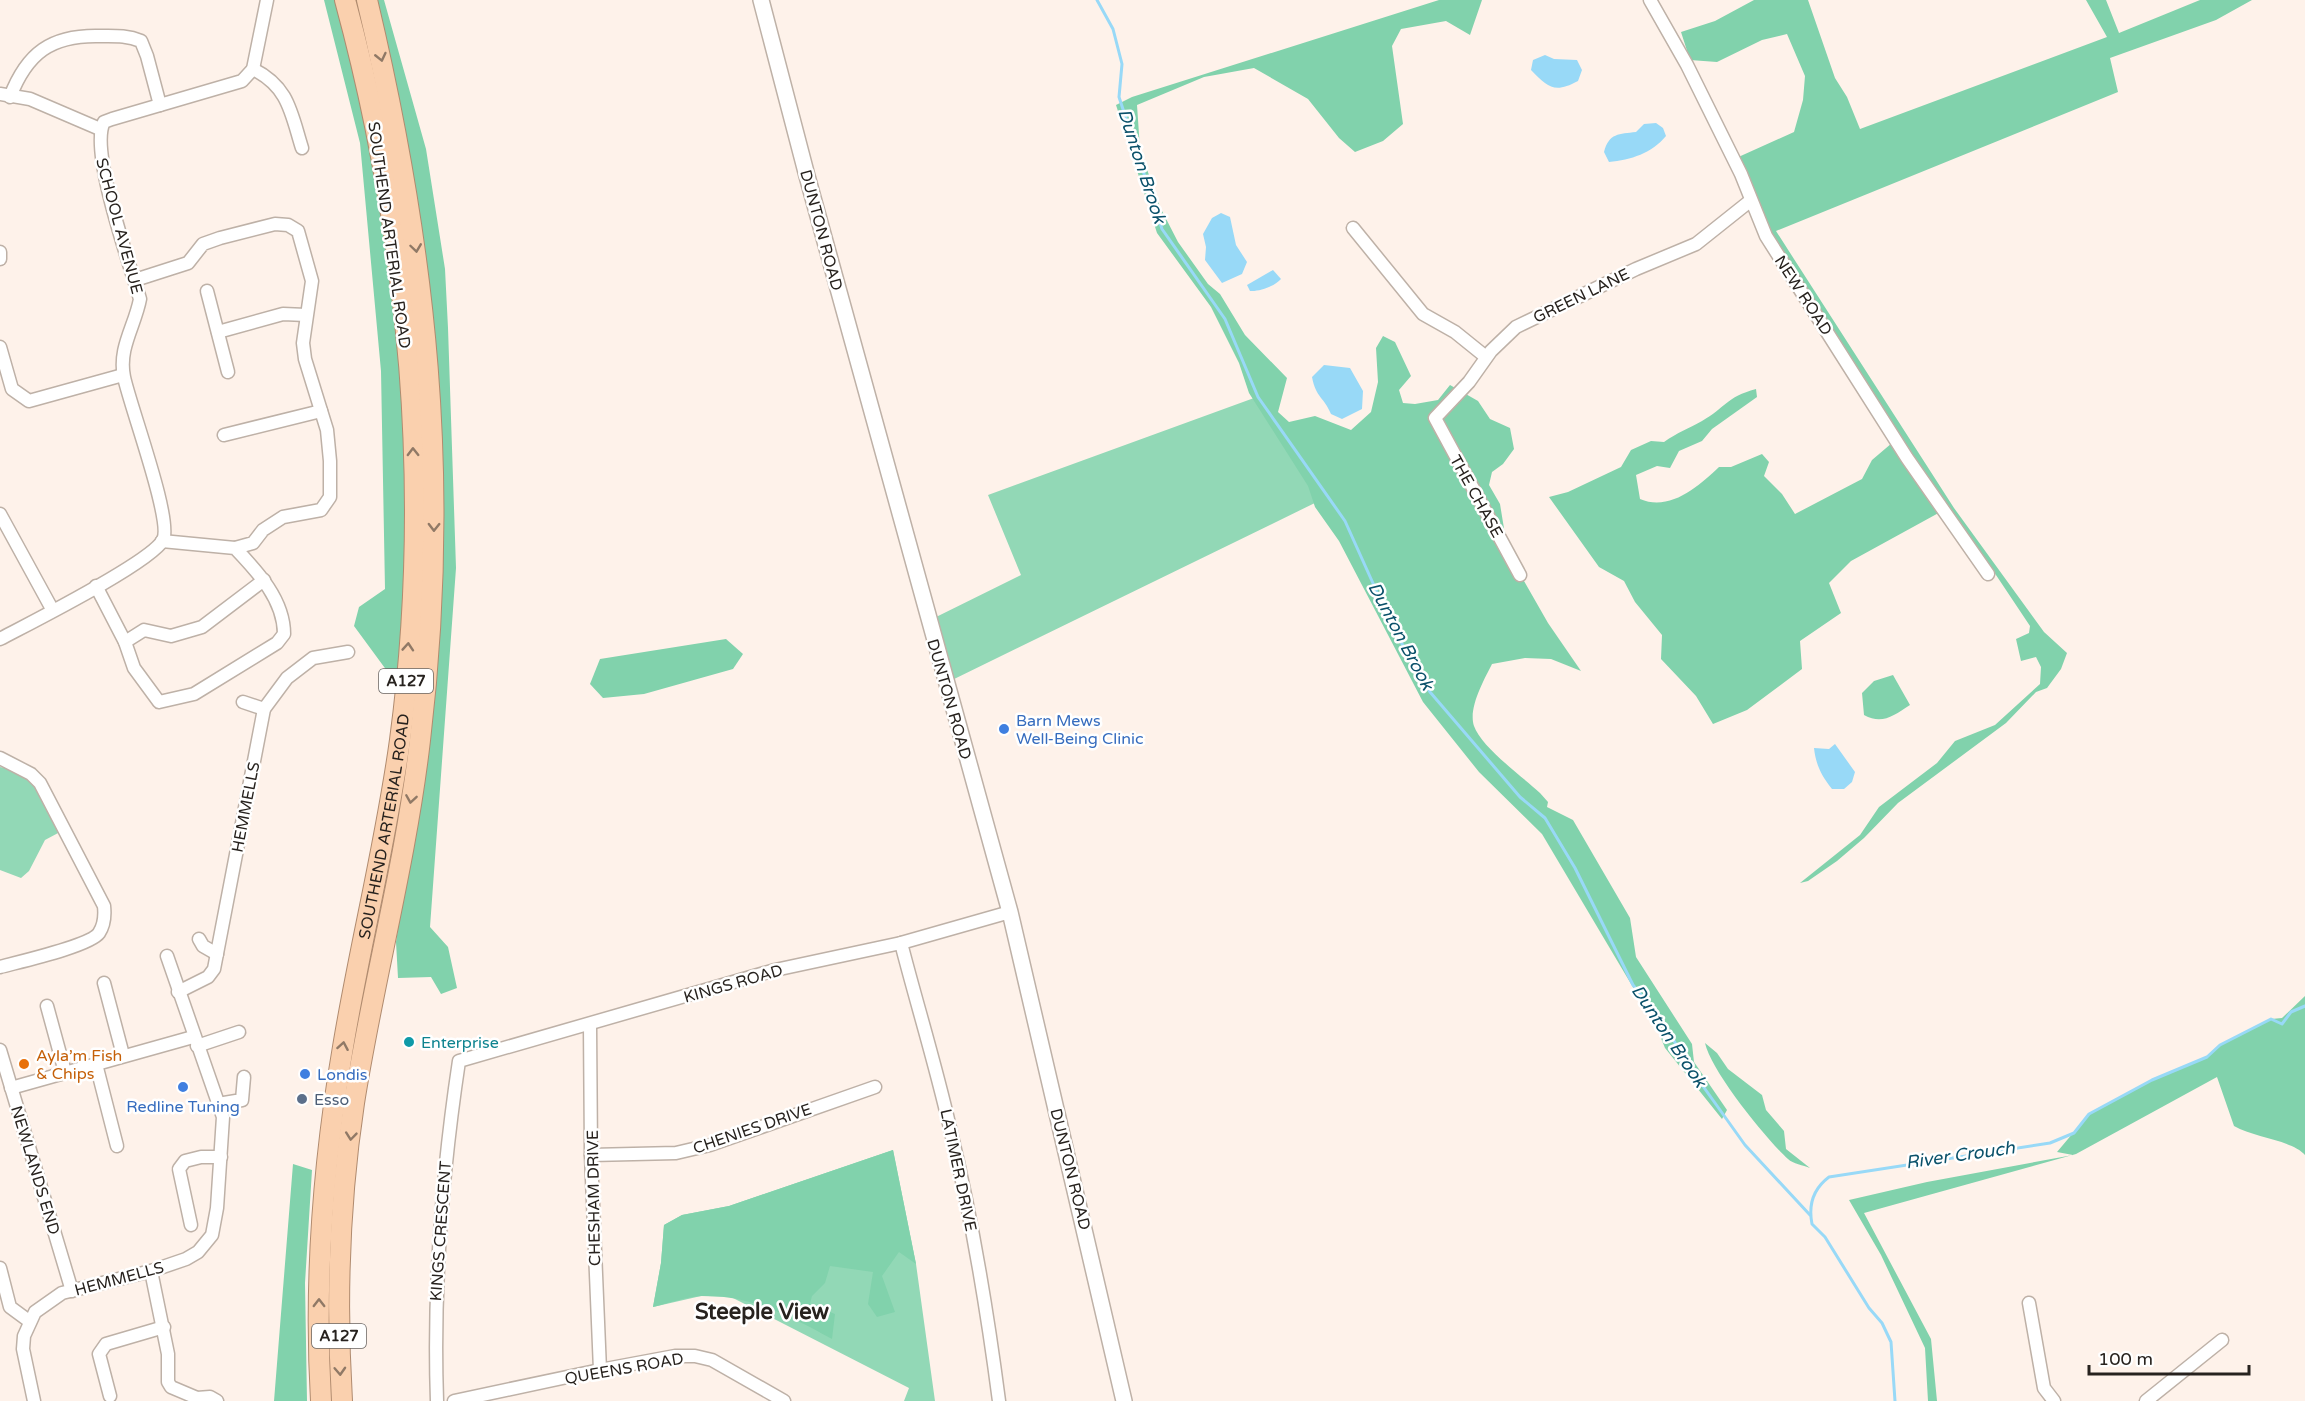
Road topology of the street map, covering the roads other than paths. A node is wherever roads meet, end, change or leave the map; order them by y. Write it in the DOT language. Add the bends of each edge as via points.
graph roads {
  1 [pos="267,0"];
  2 [pos="345,0"];
  3 [pos="367,0"];
  4 [pos="761,0"];
  5 [pos="1650,0"];
  6 [pos="253,69"];
  7 [pos="5,95"];
  8 [pos="160,105"];
  9 [pos="100,129"];
  10 [pos="302,148"];
  11 [pos="1750,201"];
  12 [pos="1353,228"];
  13 [pos="0,252"];
  14 [pos="0,258"];
  15 [pos="135,280"];
  16 [pos="207,291"];
  17 [pos="306,315"];
  18 [pos="218,332"];
  19 [pos="0,347"];
  20 [pos="1486,357"];
  21 [pos="3,372"];
  22 [pos="228,372"];
  23 [pos="123,375"];
  24 [pos="321,411"];
  25 [pos="1435,418"];
  26 [pos="224,435"];
  27 [pos="0,514"];
  28 [pos="162,541"];
  29 [pos="235,548"];
  30 [pos="1988,574"];
  31 [pos="1520,575"];
  32 [pos="264,580"];
  33 [pos="96,586"];
  34 [pos="52,609"];
  35 [pos="0,639"];
  36 [pos="125,642"];
  37 [pos="348,652"];
  38 [pos="243,702"];
  39 [pos="264,709"];
  40 [pos="0,758"];
  41 [pos="1010,912"];
  42 [pos="199,939"];
  43 [pos="901,943"];
  44 [pos="217,954"];
  45 [pos="167,956"];
  46 [pos="0,967"];
  47 [pos="104,983"];
  48 [pos="178,992"];
  49 [pos="47,1006"];
  50 [pos="591,1025"];
  51 [pos="239,1032"];
  52 [pos="195,1041"];
  53 [pos="0,1050"];
  54 [pos="123,1056"];
  55 [pos="459,1061"];
  56 [pos="96,1064"];
  57 [pos="65,1072"];
  58 [pos="244,1077"];
  59 [pos="875,1087"];
  60 [pos="11,1088"];
  61 [pos="218,1104"];
  62 [pos="117,1146"];
  63 [pos="591,1155"];
  64 [pos="221,1157"];
  65 [pos="190,1225"];
  66 [pos="0,1268"];
  67 [pos="151,1271"];
  68 [pos="72,1291"];
  69 [pos="2029,1303"];
  70 [pos="29,1321"];
  71 [pos="164,1327"];
  72 [pos="2222,1340"];
  73 [pos="600,1370"];
  74 [pos="110,1396"];
  75 [pos="34,1401"];
  76 [pos="217,1401"];
  77 [pos="321,1401"];
  78 [pos="342,1401"];
  79 [pos="436,1401"];
  80 [pos="454,1401"];
  81 [pos="784,1401"];
  82 [pos="999,1401"];
  83 [pos="1124,1401"];
  84 [pos="2054,1401"];
  85 [pos="2146,1401"];
  1 -- 6 [label="street"];
  77 -- 2 [label="highway, SOUTHEND ARTERIAL ROAD / A127, one-way" via="319,1276 323,1188 344,1045 385,838 400,736 414,506 410,374 397,257 371,107"];
  3 -- 78 [label="highway, SOUTHEND ARTERIAL ROAD / A127, one-way" via="392,105 417,253 430,368 434,541 420,742 405,843 359,1075 345,1187 339,1270"];
  4 -- 41 [label="street, DUNTON ROAD"];
  5 -- 11 [label="street, NEW ROAD" via="1741,174"];
  6 -- 8 [label="street" via="242,81 227,87"];
  6 -- 10 [label="street" via="283,92"];
  7 -- 8 [label="street" via="26,64 57,40 74,35 124,36 141,41"];
  7 -- 9 [label="street" via="30,99"];
  8 -- 9 [label="street" via="104,122"];
  9 -- 15 [label="street, SCHOOL AVENUE" via="101,159"];
  11 -- 20 [label="street, GREEN LANE" via="1696,244 1516,327"];
  11 -- 30 [label="street, NEW ROAD" via="1766,236 1907,458"];
  12 -- 20 [label="street" via="1423,314 1455,332"];
  13 -- 14 [label="street"];
  15 -- 17 [label="street" via="188,263 203,244 275,224 288,225 298,231 310,270"];
  15 -- 23 [label="street, SCHOOL AVENUE" via="140,299 137,318 122,350"];
  16 -- 18 [label="street"];
  17 -- 18 [label="street" via="283,314"];
  17 -- 24 [label="street" via="305,358"];
  18 -- 22 [label="street"];
  19 -- 21 [label="street"];
  20 -- 25 [label="street, GREEN LANE"];
  21 -- 23 [label="street" via="17,395 29,401"];
  23 -- 28 [label="street, SCHOOL AVENUE" via="163,512 166,528"];
  24 -- 26 [label="street"];
  24 -- 29 [label="street" via="330,461 330,497 326,507 283,517 263,530 253,543"];
  25 -- 31 [label="street, THE CHASE"];
  27 -- 34 [label="street"];
  28 -- 29 [label="street"];
  28 -- 33 [label="street" via="156,549"];
  29 -- 32 [label="street"];
  32 -- 36 [label="street" via="202,627 171,636 144,630"];
  32 -- 36 [label="street" via="284,620 284,634 277,643 194,694 159,702 134,668"];
  33 -- 34 [label="street"];
  33 -- 36 [label="street"];
  34 -- 35 [label="street"];
  37 -- 39 [label="street, HEMMELLS" via="314,658 287,678"];
  38 -- 39 [label="street"];
  39 -- 44 [label="street, HEMMELLS"];
  40 -- 46 [label="street" via="40,783 104,906 105,918 98,935 80,944"];
  41 -- 43 [label="street, KINGS ROAD"];
  41 -- 83 [label="street, DUNTON ROAD"];
  42 -- 44 [label="street"];
  43 -- 50 [label="street, KINGS ROAD" via="775,970"];
  43 -- 82 [label="street, LATIMER DRIVE" via="940,1085 970,1216"];
  44 -- 48 [label="street, HEMMELLS" via="208,977"];
  45 -- 48 [label="street, HEMMELLS"];
  47 -- 54 [label="street"];
  48 -- 52 [label="street, HEMMELLS"];
  49 -- 57 [label="street"];
  50 -- 55 [label="street, KINGS ROAD"];
  50 -- 63 [label="street, CHESHAM DRIVE"];
  51 -- 52 [label="street"];
  52 -- 54 [label="street"];
  52 -- 61 [label="street, HEMMELLS"];
  53 -- 60 [label="street, NEWLANDS END"];
  54 -- 56 [label="street"];
  55 -- 79 [label="street, KINGS CRESCENT" via="439,1230"];
  56 -- 57 [label="street"];
  56 -- 62 [label="street"];
  57 -- 60 [label="street"];
  58 -- 61 [label="street" via="242,1100"];
  59 -- 63 [label="street, CHENIES DRIVE" via="710,1145 675,1153"];
  60 -- 68 [label="street, NEWLANDS END"];
  61 -- 64 [label="street, HEMMELLS" via="223,1117"];
  63 -- 73 [label="street, CHESHAM DRIVE"];
  64 -- 65 [label="street" via="185,1161 179,1169"];
  64 -- 67 [label="street, HEMMELLS" via="213,1235 186,1259"];
  66 -- 70 [label="street" via="10,1307"];
  67 -- 68 [label="street, HEMMELLS"];
  67 -- 71 [label="street"];
  68 -- 70 [label="street, HEMMELLS" via="43,1305"];
  69 -- 84 [label="street" via="2044,1388"];
  70 -- 75 [label="street" via="23,1349"];
  71 -- 74 [label="street" via="106,1344 99,1354"];
  71 -- 76 [label="street" via="168,1382 197,1398 210,1396"];
  72 -- 85 [label="street"];
  73 -- 80 [label="street, QUEENS ROAD"];
  73 -- 81 [label="street, QUEENS ROAD" via="695,1356 712,1360"];
}
